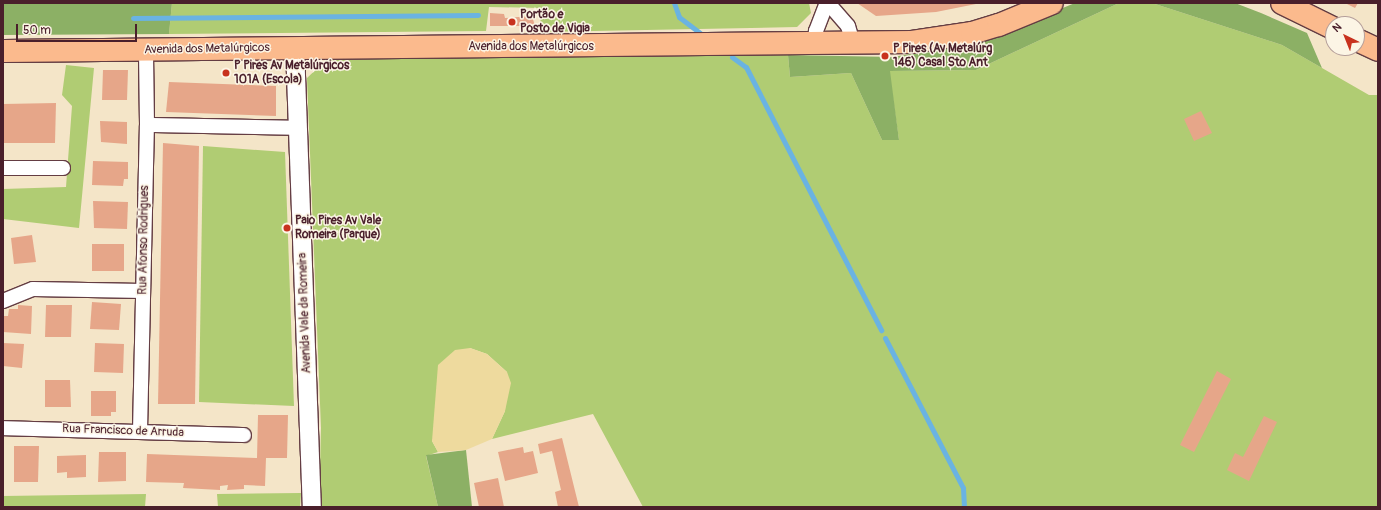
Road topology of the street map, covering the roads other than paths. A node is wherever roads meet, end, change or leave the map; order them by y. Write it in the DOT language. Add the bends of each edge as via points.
graph roads {
  1 [pos="827,3"];
  2 [pos="1052,3"];
  3 [pos="1282,3"];
  4 [pos="1325,24"];
  5 [pos="854,43"];
  6 [pos="814,44"];
  7 [pos="1365,44"];
  8 [pos="295,48"];
  9 [pos="3,50"];
  10 [pos="146,50"];
  11 [pos="1378,50"];
  12 [pos="147,125"];
  13 [pos="298,128"];
  14 [pos="3,168"];
  15 [pos="63,168"];
  16 [pos="143,291"];
  17 [pos="3,300"];
  18 [pos="3,418"];
  19 [pos="3,428"];
  20 [pos="18,428"];
  21 [pos="140,431"];
  22 [pos="244,435"];
  23 [pos="312,507"];
  1 -- 5 [label="street" via="848,26"];
  1 -- 6 [label="street" via="816,31"];
  2 -- 5 [label="main road, Avenida dos Metalúrgicos" via="999,25 942,39"];
  3 -- 4 [label="main road"];
  5 -- 6 [label="main road, Avenida dos Metalúrgicos"];
  6 -- 8 [label="main road, Avenida dos Metalúrgicos"];
  7 -- 11 [label="main road"];
  8 -- 10 [label="main road, Avenida dos Metalúrgicos"];
  8 -- 13 [label="street, Avenida Vale da Romeira"];
  9 -- 10 [label="main road, Avenida dos Metalúrgicos"];
  10 -- 12 [label="street, Rua Afonso Rodrigues"];
  12 -- 13 [label="street"];
  12 -- 16 [label="street, Rua Afonso Rodrigues"];
  13 -- 23 [label="street, Avenida Vale da Romeira"];
  14 -- 15 [label="street"];
  16 -- 17 [label="street" via="33,289"];
  16 -- 21 [label="street, Rua Afonso Rodrigues"];
  18 -- 20 [label="street"];
  19 -- 20 [label="street, Rua Francisco de Arruda"];
  20 -- 21 [label="street, Rua Francisco de Arruda"];
  21 -- 22 [label="street, Rua Francisco de Arruda"];
}
